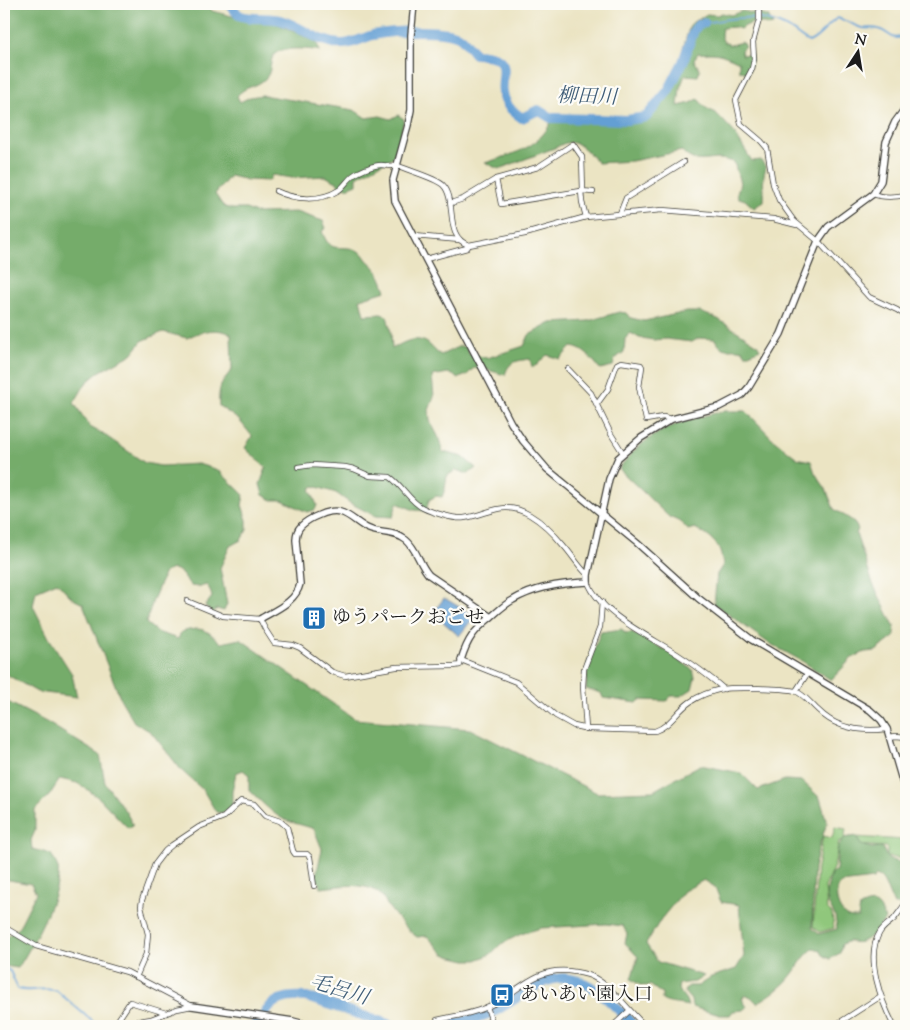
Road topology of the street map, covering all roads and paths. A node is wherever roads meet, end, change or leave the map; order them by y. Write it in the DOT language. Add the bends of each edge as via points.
graph roads {
  1 [pos="414,4"];
  2 [pos="759,4"];
  3 [pos="906,107"];
  4 [pos="684,162"];
  5 [pos="396,165"];
  6 [pos="496,179"];
  7 [pos="276,191"];
  8 [pos="582,191"];
  9 [pos="593,192"];
  10 [pos="872,194"];
  11 [pos="906,195"];
  12 [pos="451,203"];
  13 [pos="620,213"];
  14 [pos="586,217"];
  15 [pos="798,225"];
  16 [pos="414,236"];
  17 [pos="460,240"];
  18 [pos="818,241"];
  19 [pos="469,245"];
  20 [pos="426,259"];
  21 [pos="906,316"];
  22 [pos="568,369"];
  23 [pos="597,404"];
  24 [pos="672,419"];
  25 [pos="623,453"];
  26 [pos="298,467"];
  27 [pos="603,515"];
  28 [pos="588,575"];
  29 [pos="588,582"];
  30 [pos="187,601"];
  31 [pos="602,602"];
  32 [pos="491,617"];
  33 [pos="260,619"];
  34 [pos="461,660"];
  35 [pos="807,674"];
  36 [pos="724,689"];
  37 [pos="796,691"];
  38 [pos="586,729"];
  39 [pos="887,729"];
  40 [pos="889,737"];
  41 [pos="906,737"];
  42 [pos="906,794"];
  43 [pos="314,886"];
  44 [pos="906,903"];
  45 [pos="4,927"];
  46 [pos="136,976"];
  47 [pos="881,996"];
  48 [pos="192,1006"];
  49 [pos="487,1008"];
  50 [pos="628,1012"];
  51 [pos="166,1013"];
  52 [pos="437,1020"];
  53 [pos="112,1026"];
  54 [pos="312,1026"];
  55 [pos="484,1026"];
  56 [pos="613,1026"];
  57 [pos="648,1026"];
  58 [pos="834,1026"];
  59 [pos="894,1026"];
  1 -- 5 [label="street" via="411,110"];
  2 -- 15 [label="street" via="752,69 736,100 741,124 766,148 779,200"];
  3 -- 10 [label="street" via="886,142 881,181"];
  4 -- 13 [label="street" via="626,198"];
  5 -- 7 [label="street" via="380,165 358,172 340,189 326,196 303,199"];
  5 -- 12 [label="street" via="443,184"];
  5 -- 16 [label="street" via="393,180 395,201"];
  6 -- 8 [label="street" via="501,204"];
  6 -- 8 [label="street" via="538,167 573,144 582,157"];
  6 -- 12 [label="street"];
  8 -- 9 [label="street"];
  8 -- 14 [label="street"];
  10 -- 11 [label="street" via="880,197"];
  10 -- 18 [label="street" via="828,227"];
  12 -- 17 [label="street" via="453,226"];
  13 -- 14 [label="street"];
  13 -- 15 [label="street" via="698,212 773,219"];
  14 -- 19 [label="street"];
  15 -- 18 [label="street"];
  16 -- 17 [label="street"];
  16 -- 20 [label="street"];
  17 -- 19 [label="street"];
  18 -- 21 [label="street" via="869,297"];
  18 -- 24 [label="street" via="781,334 749,387 742,395 719,407"];
  19 -- 20 [label="street"];
  20 -- 27 [label="street" via="495,395 523,441 547,469"];
  22 -- 23 [label="street"];
  23 -- 24 [label="street" via="608,389 617,364 641,365 639,387 646,420"];
  23 -- 25 [label="street"];
  24 -- 25 [label="street" via="656,427"];
  25 -- 27 [label="street" via="613,468"];
  26 -- 28 [label="street" via="345,467 370,476 390,477 423,508 453,518 462,519 502,508 520,510 546,528"];
  27 -- 28 [label="street"];
  27 -- 35 [label="street" via="743,634"];
  28 -- 29 [label="street"];
  29 -- 31 [label="street"];
  29 -- 32 [label="street" via="525,594"];
  30 -- 33 [label="street" via="223,616"];
  31 -- 36 [label="street" via="632,627 708,675"];
  31 -- 38 [label="street" via="600,627 584,669"];
  32 -- 33 [label="street" via="428,575 415,549 401,536 369,529 347,514 332,511 300,526 296,533 298,590 288,603"];
  32 -- 34 [label="street" via="473,632"];
  33 -- 34 [label="street" via="274,643 300,648 332,672 346,676 396,667 454,666 460,665"];
  34 -- 38 [label="street" via="516,682 556,716"];
  35 -- 37 [label="street"];
  35 -- 39 [label="street" via="870,710"];
  36 -- 37 [label="street"];
  36 -- 38 [label="street" via="690,702 662,729"];
  37 -- 39 [label="street" via="836,724 872,731"];
  39 -- 40 [label="street"];
  40 -- 41 [label="street"];
  40 -- 42 [label="street"];
  43 -- 46 [label="street" via="310,857 295,854 287,827 265,816 254,804 241,801 224,817 200,826 172,845 155,864 142,900 148,934 146,954"];
  44 -- 47 [label="street" via="875,941 874,961"];
  45 -- 46 [label="street" via="36,946"];
  46 -- 48 [label="street"];
  47 -- 58 [label="street"];
  47 -- 59 [label="street"];
  48 -- 51 [label="street"];
  48 -- 54 [label="street"];
  49 -- 50 [label="street" via="532,978 562,970 592,976 614,994"];
  49 -- 52 [label="street"];
  49 -- 55 [label="street" via="491,1020"];
  50 -- 56 [label="street"];
  50 -- 57 [label="street"];
  51 -- 53 [label="street"];
  51 -- 53 [label="street" via="130,1002"];
}
